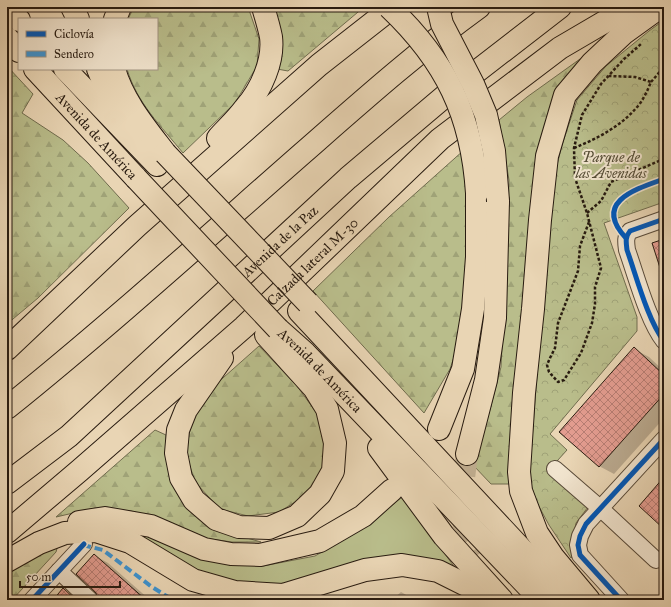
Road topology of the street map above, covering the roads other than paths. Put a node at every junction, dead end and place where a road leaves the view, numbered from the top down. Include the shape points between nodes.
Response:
1 (72, 7) edge
2 (120, 7) edge
3 (263, 7) edge
4 (389, 7) edge
5 (393, 7) edge
6 (438, 7) edge
7 (451, 7) edge
8 (479, 7) edge
9 (560, 7) edge
10 (630, 7) edge
11 (660, 7) edge
12 (7, 8) edge
13 (78, 18) edge
14 (115, 18) edge
15 (18, 19) edge
16 (7, 38) edge
17 (18, 50) edge
18 (36, 70) edge
19 (66, 70) edge
20 (98, 70) edge
21 (114, 70) edge
22 (161, 158) junction
23 (664, 219) edge
24 (137, 226) junction
25 (156, 281) junction
26 (303, 307) junction
27 (656, 311) edge
28 (244, 327) junction
29 (277, 333) junction
30 (664, 341) edge
31 (7, 349) edge
32 (7, 408) edge
33 (439, 429) dead end
34 (664, 439) edge
35 (467, 454) tunnel mouth
36 (555, 469) dead end
37 (79, 471) junction
38 (7, 483) edge
39 (392, 490) dead end
40 (600, 508) junction
41 (7, 519) edge
42 (7, 532) edge
43 (84, 544) dead end
44 (7, 552) edge
45 (479, 554) tunnel mouth
46 (656, 560) dead end
47 (7, 561) edge
48 (59, 571) junction
49 (32, 600) edge
50 (90, 600) edge
51 (486, 600) edge
52 (502, 600) edge
53 (522, 600) edge
54 (541, 600) edge
55 (569, 600) edge
56 (589, 600) edge
57 (621, 600) edge

1 - 13 highway
2 - 14 highway
3 - 24 highway via 271,38 270,57 258,89 246,108
4 - 33 highway, bridge via 426,46 454,91 471,140 476,167 477,257 473,309 463,369
5 - 24 highway via 319,65
6 - 35 highway, bridge via 442,24 486,115 494,151 498,201 495,318 486,380
7 - 25 highway via 192,234
8 - 25 highway via 376,89
9 - 38 highway, Avenida de la Paz via 445,96 348,178 69,436
10 - 28 highway, Calzada lateral M-30 via 560,48 440,139
11 - 56 highway via 624,33 592,63 565,96 547,156 519,472 521,490 537,533 553,557
12 - 15 highway
16 - 17 highway
18 - 29 highway, Avenida de América, bridge via 136,178 161,221
19 - 22 highway, Avenida de América
20 - 22 highway via 123,113
21 - 22 highway via 135,114
22 - 26 highway, Avenida de América, bridge
22 - 26 highway, Avenida de América via 185,193
23 - 27 street via 630,231 626,238 627,250
24 - 31 highway
25 - 32 highway
26 - 55 highway, Avenida de América via 368,384
27 - 30 street via 655,327
28 - 29 highway via 186,410 178,430 176,453 181,478 194,500 216,519 239,527 269,528 297,516 320,494 333,471 335,443 327,409
28 - 37 highway, Calzada lateral M-30
29 - 52 highway via 386,456 444,536
29 - 54 highway, Avenida de América via 305,353
34 - 40 street
36 - 40 street
37 - 41 highway
37 - 42 highway, Calzada lateral M-30
39 - 44 highway via 363,516 320,541 260,555 230,554 204,549 150,526 105,518 56,526
40 - 46 street
40 - 57 street via 586,524 580,536 580,555
43 - 48 street
45 - 53 highway
47 - 51 highway via 39,543 65,533 96,531 130,542 193,580 235,592 283,595 365,570 402,565 438,571 470,587
48 - 49 street
48 - 50 street

